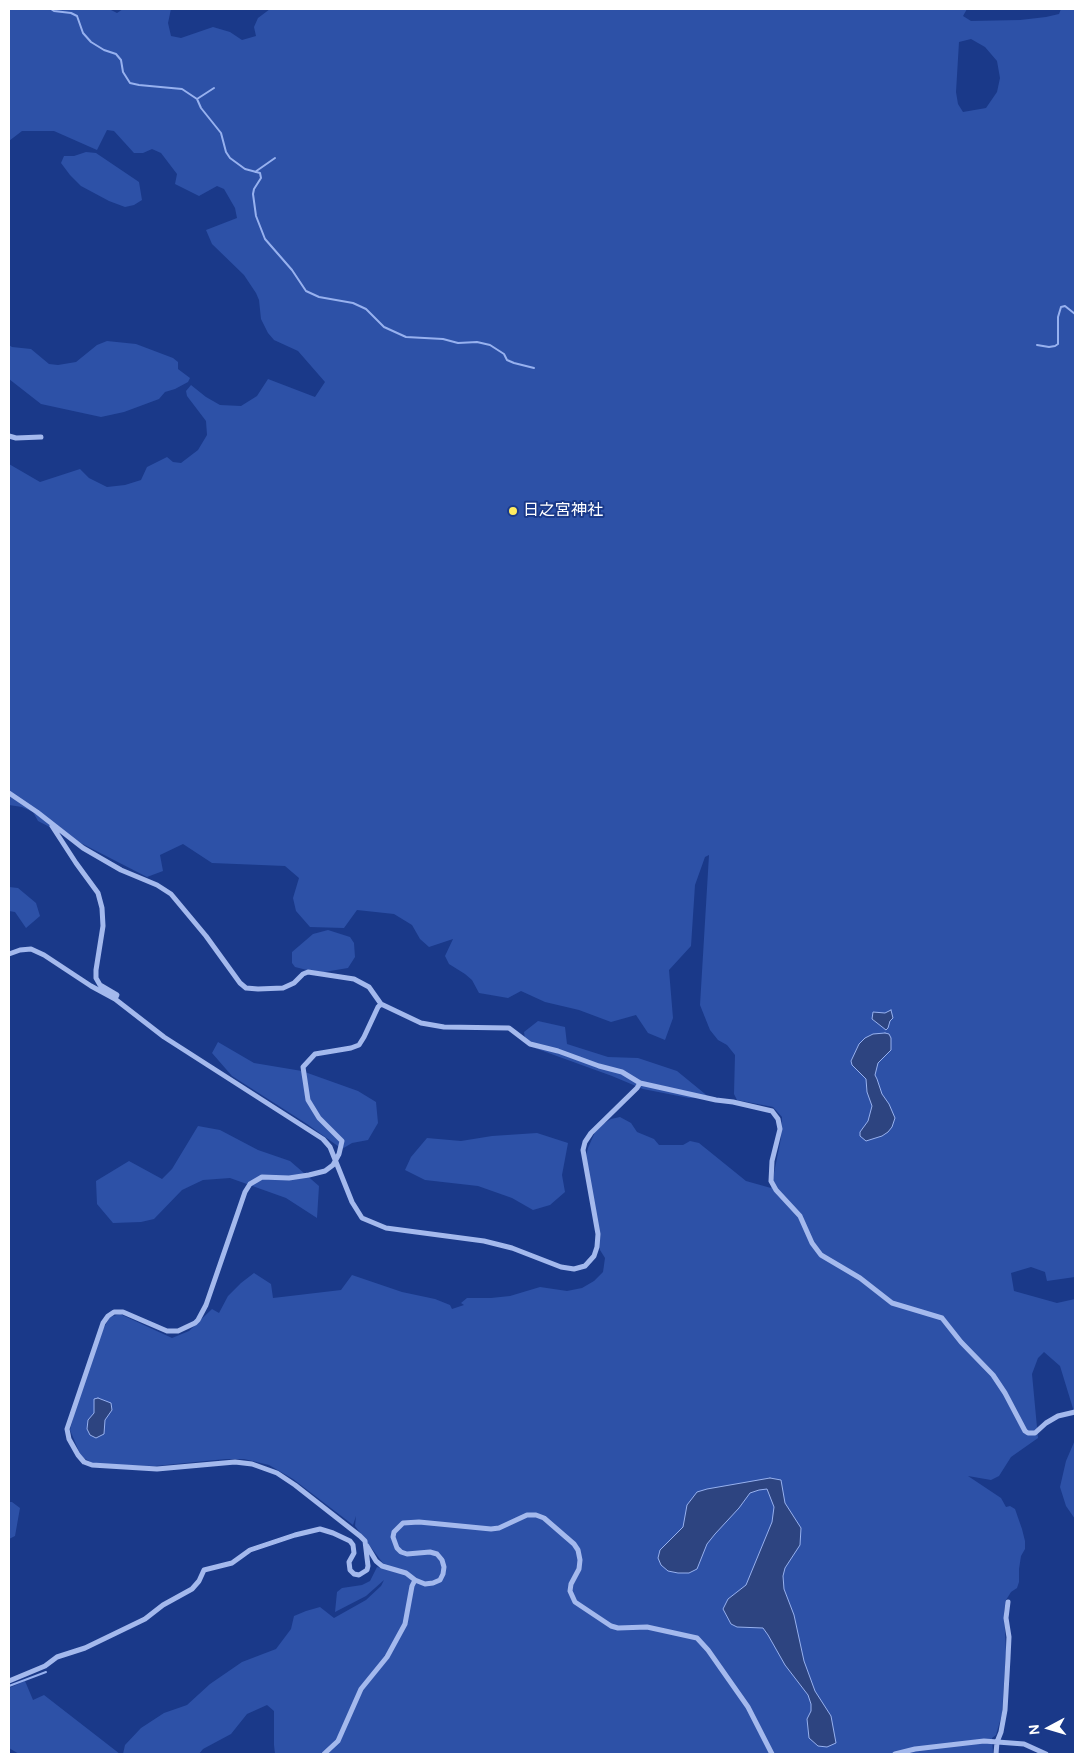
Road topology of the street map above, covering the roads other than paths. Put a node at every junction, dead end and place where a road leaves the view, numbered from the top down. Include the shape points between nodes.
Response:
1 (9, 436) edge
2 (41, 437) dead end
3 (9, 793) edge
4 (50, 823) junction
5 (9, 954) edge
6 (115, 999) junction
7 (381, 1004) junction
8 (640, 1083) junction
9 (336, 1160) junction
10 (1075, 1412) edge
11 (365, 1541) junction
12 (415, 1580) junction
13 (1008, 1602) dead end
14 (9, 1681) edge
15 (997, 1742) junction
16 (324, 1754) edge
17 (772, 1754) edge
18 (895, 1754) edge
19 (996, 1754) edge
20 (1046, 1754) edge

1 - 2 street
3 - 4 street
4 - 6 street via 98,893 103,926 96,978 100,985 117,995
4 - 7 street via 121,870 171,894 243,986 249,989 283,988 308,972 354,979 369,988
5 - 6 street via 24,949 37,952
6 - 9 street via 164,1037 323,1138
7 - 8 street via 426,1024 509,1028 530,1044 622,1072
7 - 9 street via 359,1045 315,1054 303,1067 308,1100 342,1141
8 - 9 street via 585,1142 583,1150 598,1248 585,1266 574,1269 484,1240 376,1225 362,1218 356,1210
8 - 10 street via 772,1111 780,1129 771,1181 800,1216 812,1244 822,1255 860,1278 892,1303 942,1318 993,1375 1028,1433 1035,1433 1058,1416
9 - 11 street via 325,1171 289,1178 262,1177 250,1184 206,1305 195,1323 173,1332 159,1329 124,1312 114,1312 105,1319 68,1433 78,1455 92,1465 157,1470 235,1462 262,1466 295,1485
11 - 12 street via 379,1564 406,1573
11 - 14 street via 368,1566 359,1575 348,1566 354,1553 350,1541 320,1528 250,1550 232,1563 204,1570 192,1588 135,1625
12 - 16 street via 405,1624 395,1644 364,1683 338,1741
12 - 17 street via 425,1584 440,1580 444,1566 437,1554 407,1554 396,1548 394,1532 403,1523 491,1529 527,1515 544,1518 578,1550 579,1569 570,1591 575,1602 610,1626 647,1627 690,1636 703,1643 748,1707
13 - 15 street via 1005,1710
15 - 18 street via 924,1748
15 - 19 street
15 - 20 street via 1024,1744

